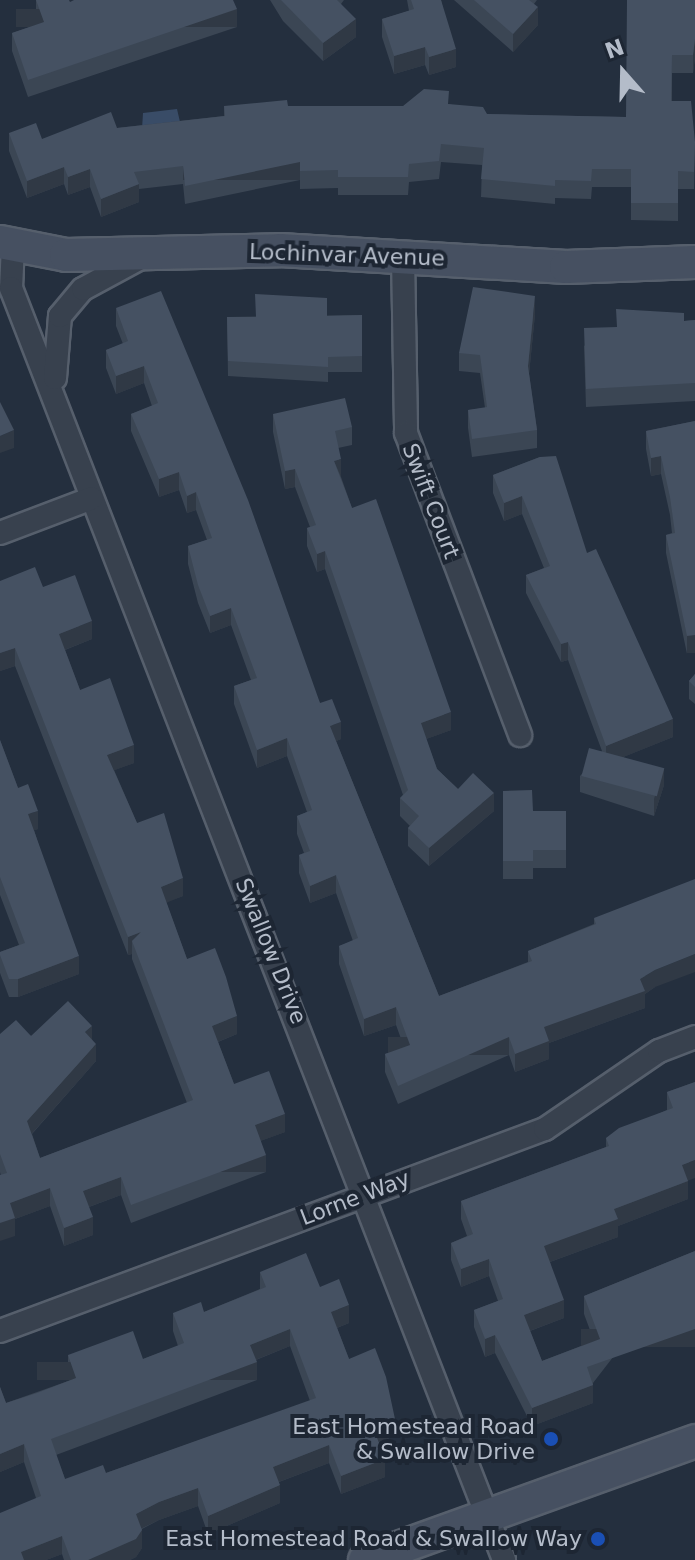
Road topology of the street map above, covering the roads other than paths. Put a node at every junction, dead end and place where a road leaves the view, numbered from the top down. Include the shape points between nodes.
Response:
1 (6, 244) edge
2 (153, 251) junction
3 (403, 256) junction
4 (695, 262) edge
5 (55, 387) junction
6 (92, 498) junction
7 (0, 533) edge
8 (520, 735) dead end
9 (695, 1037) edge
10 (366, 1193) junction
11 (0, 1331) edge
12 (695, 1441) edge
13 (487, 1515) junction
14 (365, 1560) edge
15 (504, 1560) edge

1 - 2 street, Lochinvar Avenue via 66,255
1 - 5 street, Swallow Drive via 11,288
2 - 3 street, Lochinvar Avenue
2 - 5 street, Swallow Drive via 83,289 60,316
3 - 4 street, Lochinvar Avenue via 566,267
3 - 8 street, Swift Court via 406,433
5 - 6 street, Swallow Drive
6 - 7 street
6 - 10 street, Swallow Drive
9 - 10 street, Lorne Way via 659,1051 545,1129
10 - 11 street, Lorne Way
10 - 13 street, Swallow Drive
12 - 13 street
13 - 14 street
13 - 15 street, Swallow Drive

